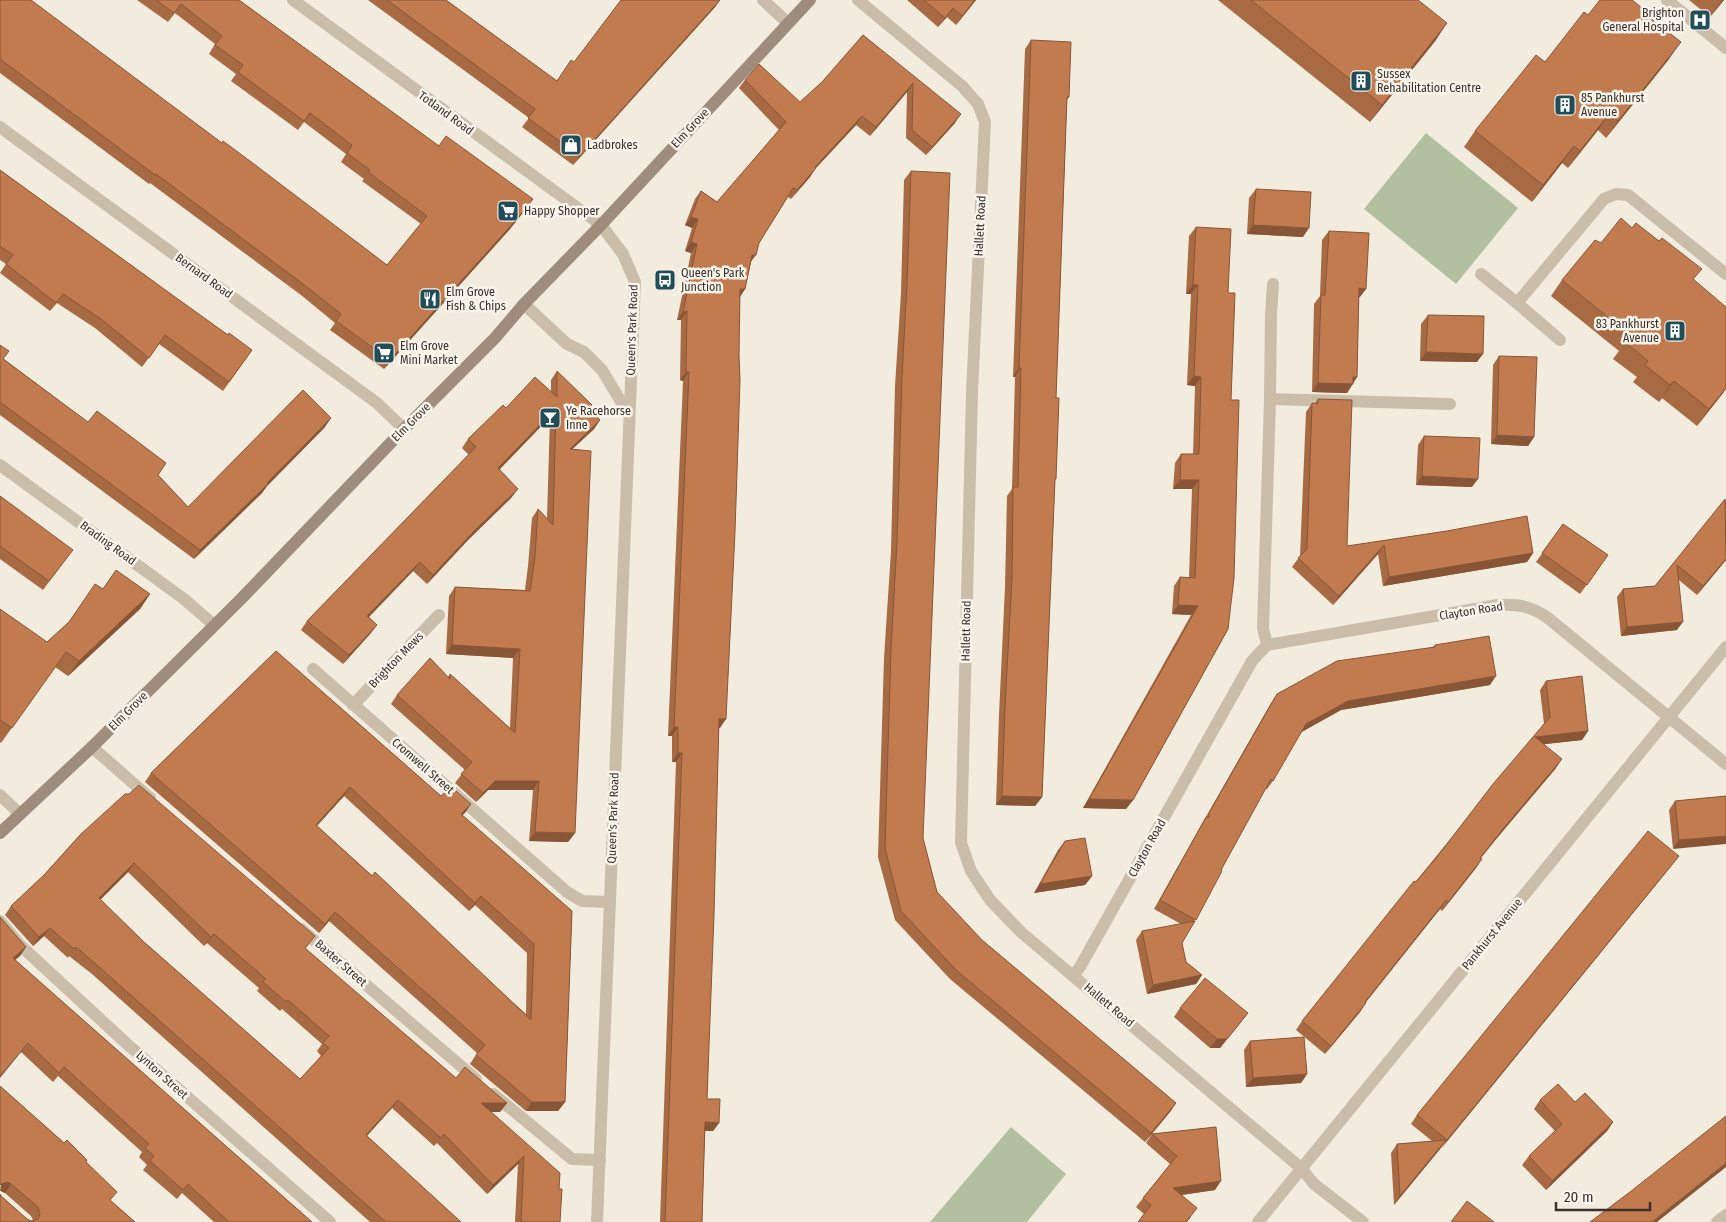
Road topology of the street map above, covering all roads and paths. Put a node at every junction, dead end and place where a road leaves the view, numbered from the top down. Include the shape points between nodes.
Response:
1 (293, 0) edge
2 (763, 0) edge
3 (810, 0) edge
4 (858, 0) edge
5 (1666, 0) edge
6 (788, 23) junction
7 (1724, 41) edge
8 (0, 127) edge
9 (600, 225) junction
10 (1481, 274) dead end
11 (1726, 274) edge
12 (1273, 284) dead end
13 (1517, 303) junction
14 (524, 304) junction
15 (1560, 340) dead end
16 (1270, 399) junction
17 (1450, 404) dead end
18 (629, 415) junction
19 (404, 429) junction
20 (0, 465) edge
21 (439, 615) dead end
22 (214, 625) junction
23 (1267, 645) junction
24 (1726, 647) edge
25 (313, 668) dead end
26 (353, 705) junction
27 (1669, 717) junction
28 (92, 747) junction
29 (1726, 764) edge
30 (0, 795) edge
31 (162, 808) edge
32 (20, 814) junction
33 (0, 833) edge
34 (610, 902) junction
35 (289, 918) edge
36 (0, 921) edge
37 (1074, 975) junction
38 (600, 1160) junction
39 (1301, 1168) junction
40 (1726, 1215) edge
41 (330, 1222) edge
42 (597, 1222) edge
43 (1258, 1222) edge
44 (1362, 1222) edge
45 (1717, 1222) edge

1 - 9 street, Totland Road
2 - 6 street
3 - 6 street, Elm Grove
4 - 37 street, Hallett Road via 962,86 978,104 984,122 972,392 961,843 971,871 990,900 1022,933
5 - 7 street
6 - 9 street, Elm Grove
8 - 19 street, Bernard Road via 377,403
9 - 14 street, Elm Grove
9 - 18 street, Queen's Park Road via 623,254 635,282
10 - 13 street
11 - 13 street via 1628,195 1616,194 1604,199
12 - 16 street
13 - 15 street
14 - 18 street, Queen's Park Road via 566,344 584,352 602,370
14 - 19 street, Elm Grove via 495,338
16 - 17 street
16 - 23 street via 1263,628
18 - 34 street, Queen's Park Road
19 - 22 street, Elm Grove
20 - 22 street, Brading Road via 184,599
21 - 26 street, Brighton Mews
22 - 28 street, Elm Grove
23 - 27 street, Clayton Road via 1498,605 1522,605 1548,618
23 - 37 street, Clayton Road via 1252,661
24 - 27 street, Pankhurst Avenue
25 - 26 street, Cromwell Street
26 - 34 street, Cromwell Street via 567,892 582,901
27 - 29 street, Clayton Road
27 - 39 street, Pankhurst Avenue
28 - 31 street
28 - 32 street, Elm Grove
30 - 32 street
32 - 33 street, Elm Grove
34 - 38 street, Queen's Park Road
35 - 38 street, Baxter Street via 572,1159
36 - 41 street, Lynton Street via 20,945 120,1037
37 - 39 street, Hallett Road
38 - 42 street, Queen's Park Road
39 - 43 street, Pankhurst Avenue
39 - 44 street, Hallett Road via 1314,1184
40 - 45 street

